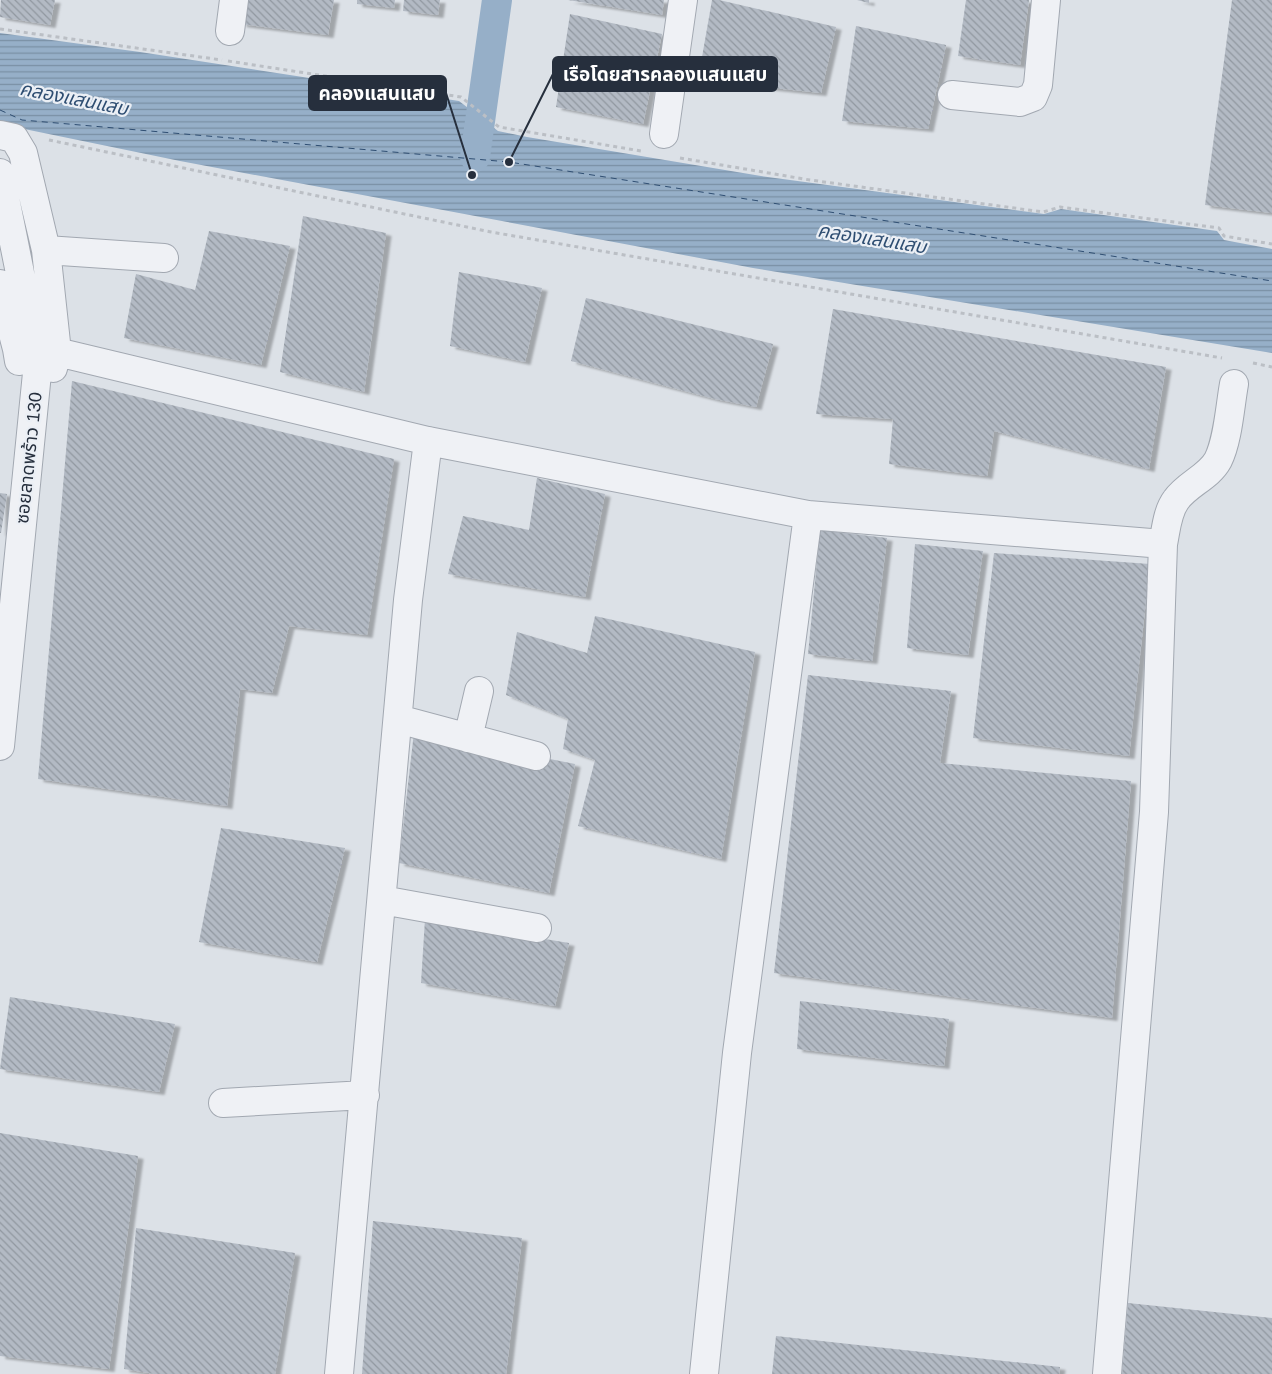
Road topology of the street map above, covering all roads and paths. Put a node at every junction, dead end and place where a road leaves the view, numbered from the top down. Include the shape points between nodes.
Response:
1 (234, 0) edge
2 (683, 0) edge
3 (1046, 0) edge
4 (0, 29) edge
5 (230, 31) dead end
6 (952, 95) dead end
7 (0, 135) edge
8 (45, 139) dead end
9 (661, 148) junction
10 (0, 173) edge
11 (1272, 244) edge
12 (46, 250) junction
13 (164, 258) dead end
14 (0, 284) edge
15 (48, 358) junction
16 (1223, 358) dead end
17 (1252, 363) dead end
18 (1272, 367) edge
19 (1234, 384) dead end
20 (428, 442) junction
21 (29, 454) junction
22 (808, 515) junction
23 (1163, 544) junction
24 (479, 692) dead end
25 (398, 719) junction
26 (468, 738) junction
27 (0, 746) edge
28 (536, 756) dead end
29 (382, 900) junction
30 (537, 928) dead end
31 (365, 1095) junction
32 (223, 1103) dead end
33 (339, 1374) edge
34 (704, 1374) edge
35 (1107, 1374) edge

1 - 5 street
2 - 9 street
3 - 6 street via 1038,85 1033,98 1020,102
4 - 9 path via 461,97 499,128
7 - 12 street via 14,138 23,153
8 - 16 path via 491,232
9 - 11 path via 810,180 1043,212 1060,207 1219,228 1224,236
10 - 15 street
12 - 13 street
12 - 15 street
14 - 21 street via 17,349
15 - 20 street
15 - 21 street
17 - 18 path
19 - 23 street via 1218,460 1212,469 1176,499
20 - 22 street
20 - 25 street via 408,600
21 - 27 street, ซอยลาดพร้าว 130
22 - 23 street
22 - 34 street via 737,1053
23 - 35 street via 1154,812
24 - 26 street
25 - 26 street
25 - 29 street
26 - 28 street
29 - 30 street
29 - 31 street
31 - 32 street
31 - 33 street

